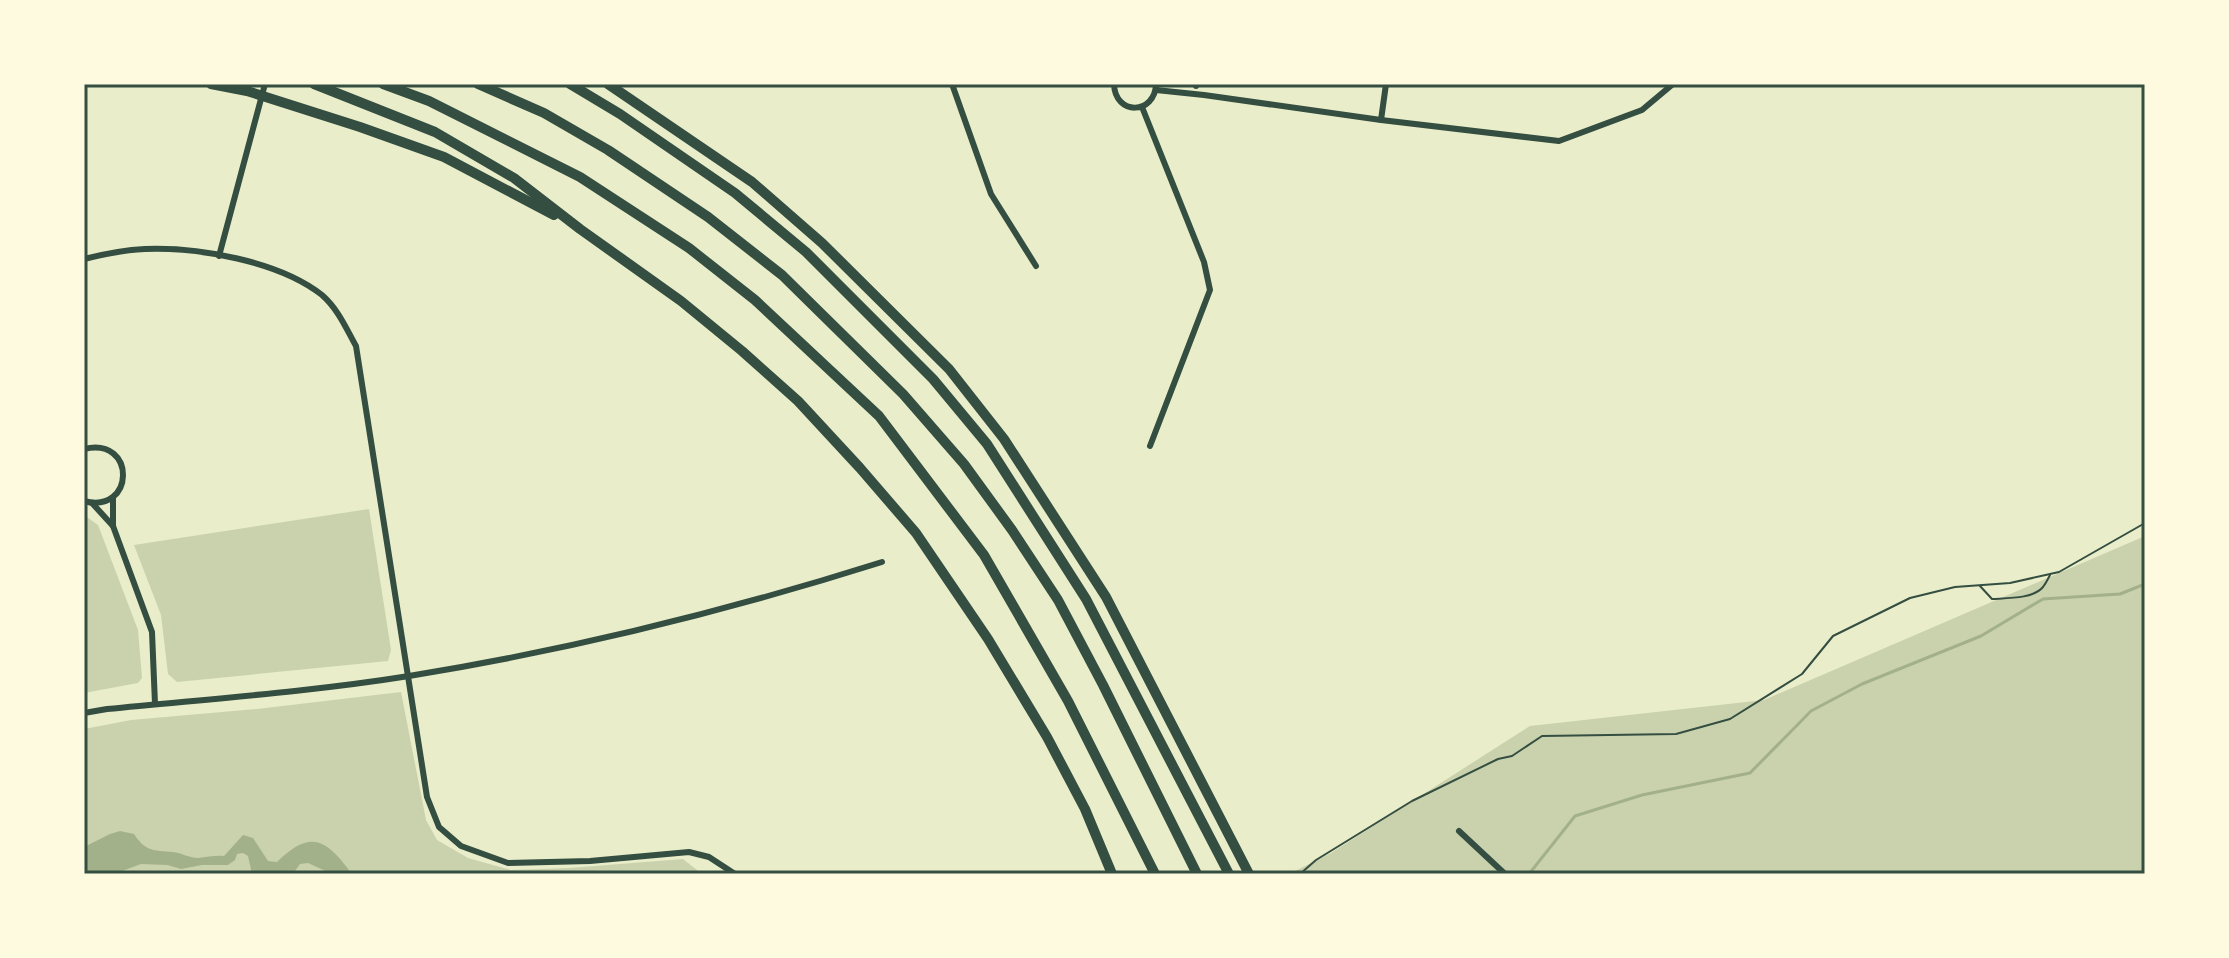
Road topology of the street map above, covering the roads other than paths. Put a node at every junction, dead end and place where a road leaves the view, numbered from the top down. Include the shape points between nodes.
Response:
1 (211, 84) edge
2 (265, 84) edge
3 (314, 84) edge
4 (383, 84) edge
5 (478, 84) edge
6 (570, 84) edge
7 (608, 84) edge
8 (952, 84) edge
9 (1114, 84) edge
10 (1386, 84) edge
11 (1673, 84) edge
12 (1156, 87) edge
13 (1142, 107) junction
14 (1381, 120) junction
15 (580, 229) junction
16 (219, 256) junction
17 (84, 259) edge
18 (1036, 266) dead end
19 (1150, 446) dead end
20 (84, 449) edge
21 (113, 498) junction
22 (88, 502) edge
23 (113, 526) junction
24 (882, 562) dead end
25 (408, 676) junction
26 (155, 704) junction
27 (84, 713) edge
28 (1459, 831) dead end
29 (735, 874) edge
30 (1112, 874) edge
31 (1155, 874) edge
32 (1197, 874) edge
33 (1229, 874) edge
34 (1249, 874) edge
35 (1505, 874) edge

1 - 15 highway via 247,91 444,157
2 - 16 street
3 - 15 highway via 435,132 514,178
4 - 31 highway via 429,101 580,177 689,248 755,300 879,416 984,555 1068,701
5 - 32 highway via 544,113 608,150 708,217 782,275 903,394 964,464 1058,600
6 - 33 highway via 735,193 806,252 933,379 987,444 1086,599
7 - 34 highway via 752,182 949,369 1004,439 1106,597
8 - 18 street via 991,194
9 - 13 street via 1123,105
10 - 14 street
11 - 14 street via 1642,110 1559,141
12 - 13 street
12 - 14 street
13 - 19 street via 1204,262 1210,290
15 - 30 highway via 681,301 798,401 916,533 1047,737
16 - 17 street via 144,249
16 - 25 street via 284,272 321,295 339,313 356,346
20 - 21 street via 108,450 123,467 124,479
21 - 22 street
21 - 23 street
22 - 23 street
23 - 26 street via 152,632
24 - 25 street via 623,634
25 - 26 street
25 - 29 street via 427,797 439,827 461,846 508,863 689,852 709,857
26 - 27 street
28 - 35 street

